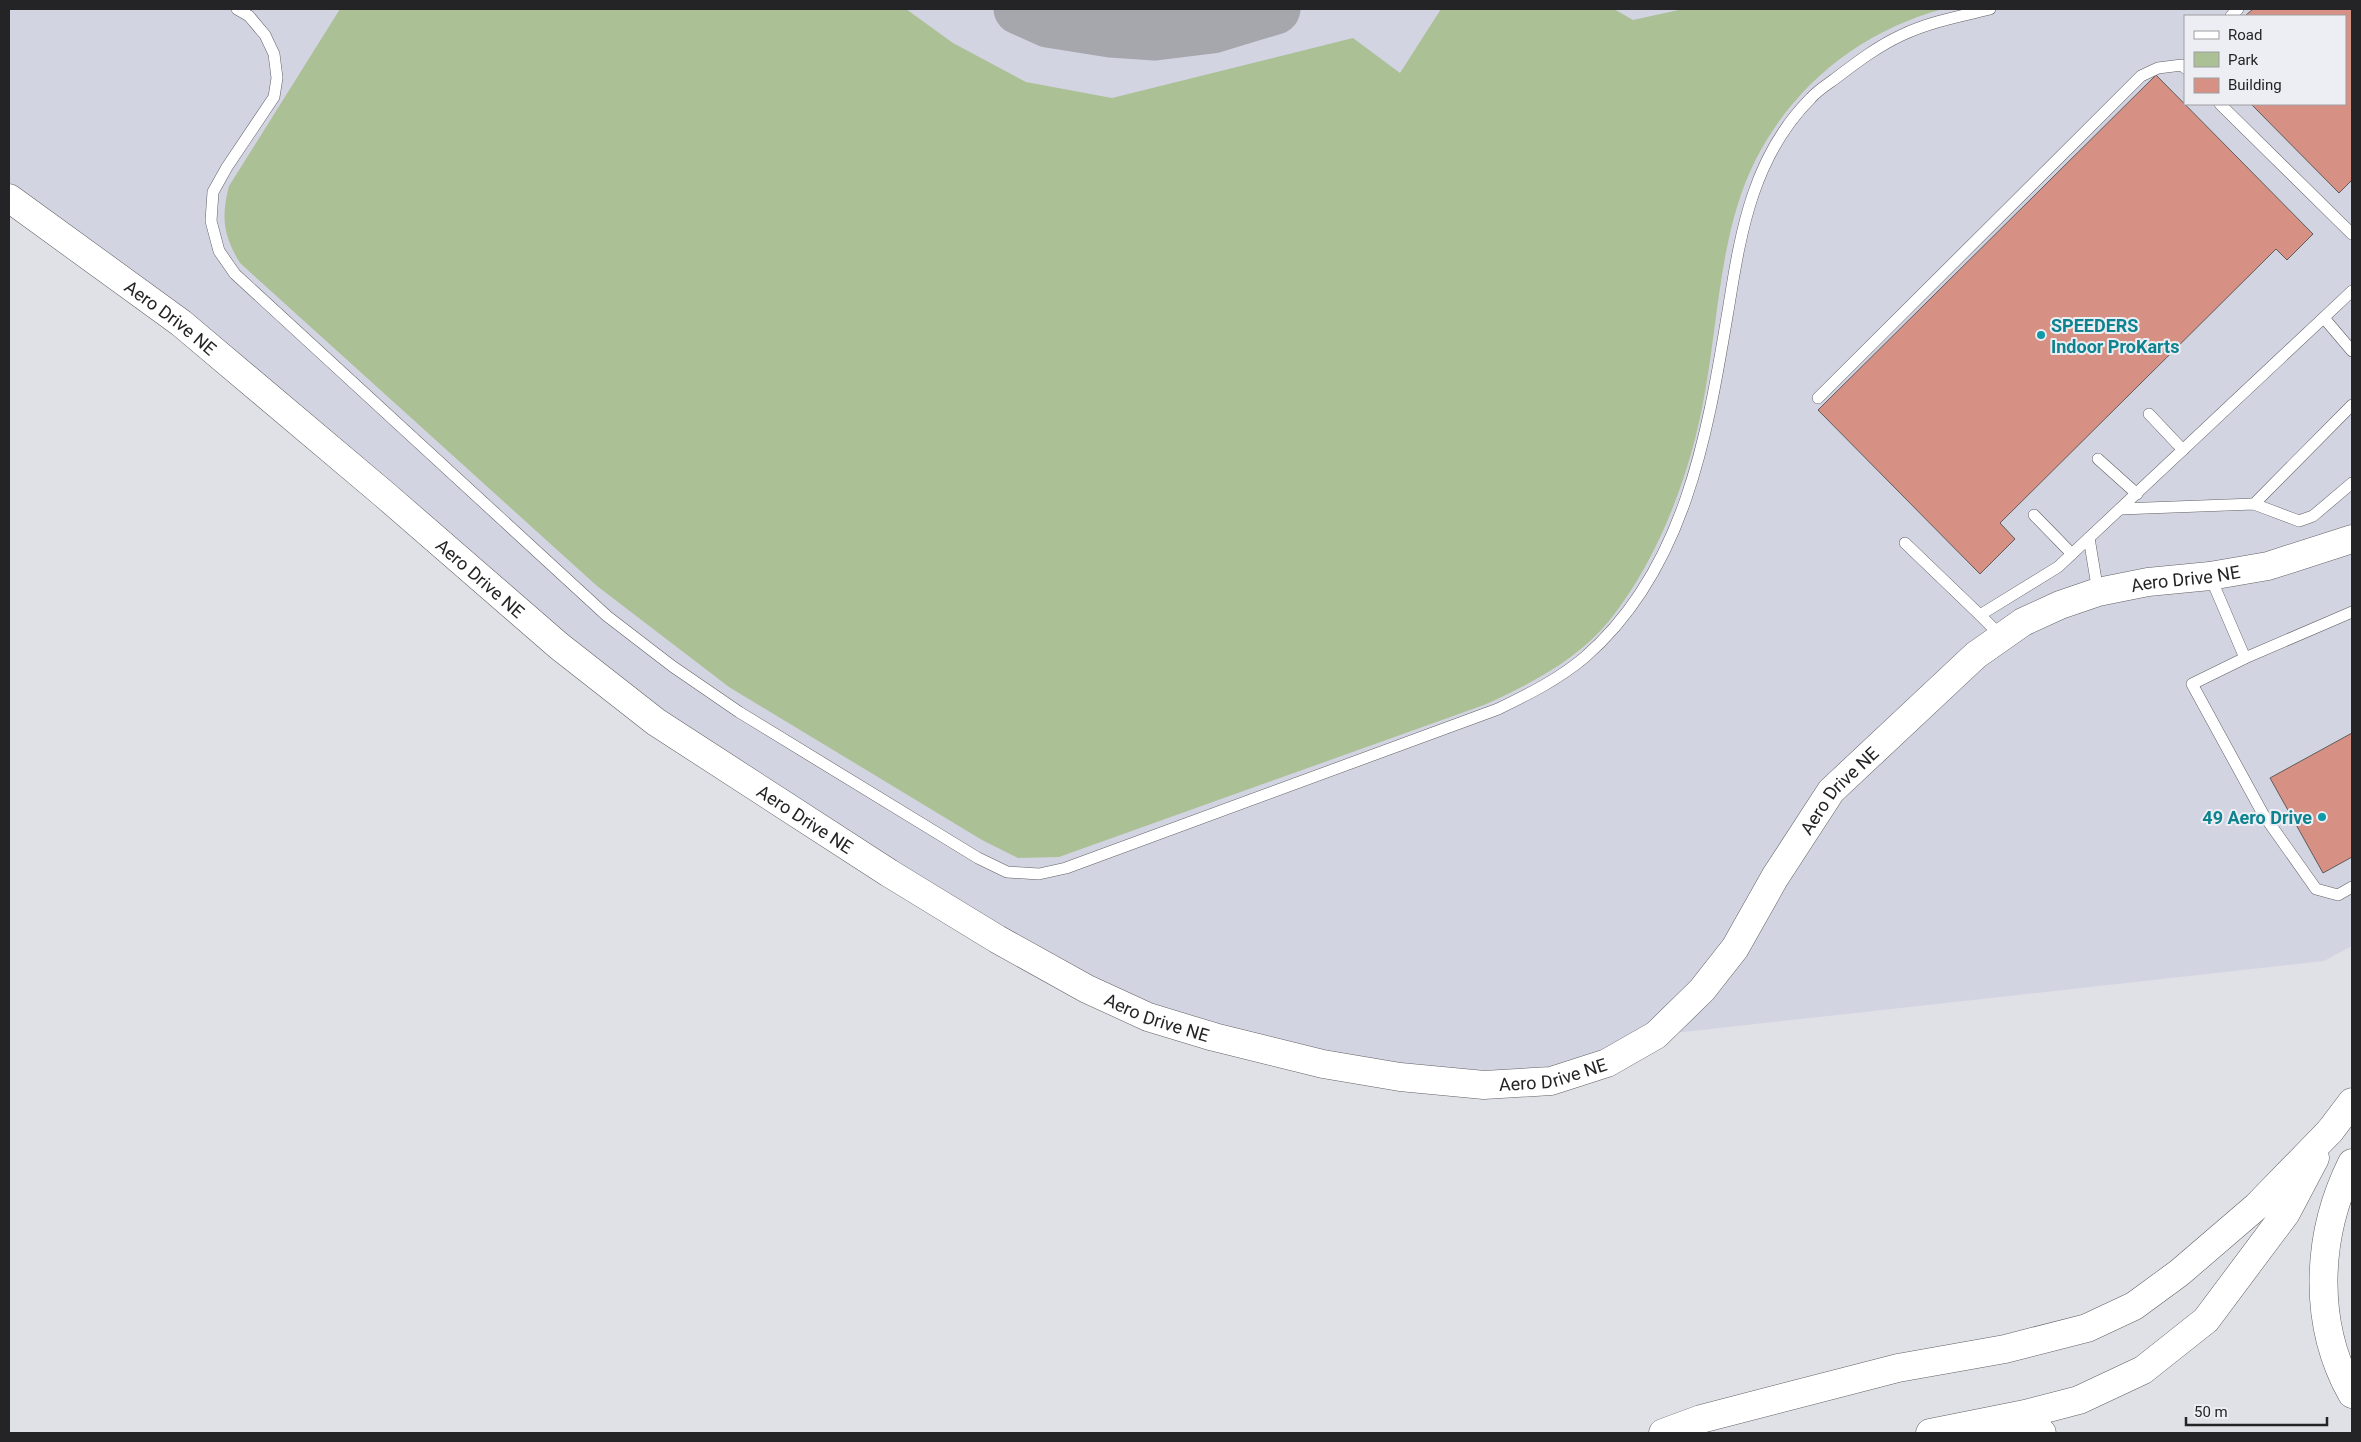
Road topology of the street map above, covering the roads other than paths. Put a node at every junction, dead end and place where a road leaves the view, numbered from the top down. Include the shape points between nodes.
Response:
1 (237, 9) edge
2 (1990, 9) edge
3 (2184, 65) edge
4 (2221, 105) edge
5 (9, 198) edge
6 (2352, 234) edge
7 (2352, 292) edge
8 (2324, 318) junction
9 (2352, 351) edge
10 (1818, 398) dead end
11 (2352, 405) edge
12 (2149, 414) dead end
13 (2183, 450) junction
14 (2098, 459) dead end
15 (2352, 483) edge
16 (2137, 494) junction
17 (2254, 504) junction
18 (2120, 509) junction
19 (2034, 515) dead end
20 (2089, 538) junction
21 (2352, 539) edge
22 (1905, 543) dead end
23 (2072, 554) junction
24 (2210, 576) junction
25 (2098, 592) junction
26 (2352, 612) edge
27 (1980, 616) junction
28 (2002, 637) junction
29 (2245, 658) junction
30 (2352, 887) edge
31 (2352, 1102) edge
32 (2330, 1131) junction
33 (2352, 1163) edge
34 (2352, 1394) edge
35 (1939, 1431) edge
36 (1664, 1433) edge
37 (2042, 1433) edge

1 - 2 lane via 249,16 265,35 274,54 277,78 274,96 213,192 211,221 219,252 235,274 607,616 672,666 739,712 978,858 1007,872 1039,874 1066,868 1498,709 1543,687 1585,657 1618,623 1647,583 1671,538 1688,493 1713,399 1740,234 1757,182 1780,138 1811,98 1859,60 1903,34
3 - 10 lane via 2158,68 2141,76
4 - 6 lane
5 - 28 main road, Aero Drive NE via 195,335 559,646 656,722 889,873 1087,989 1148,1017 1323,1064 1400,1077 1484,1085 1550,1081 1607,1063 1656,1035 1702,990 1735,948 1831,791 1976,655
7 - 8 lane
8 - 9 lane
8 - 13 lane
11 - 17 lane
12 - 13 lane
13 - 16 lane
14 - 16 lane
15 - 17 lane via 2313,516 2299,521
16 - 18 lane
17 - 18 lane
18 - 20 lane
19 - 23 lane
20 - 23 lane
20 - 25 lane
21 - 24 main road, Aero Drive NE via 2268,566
22 - 27 lane
23 - 27 lane via 2058,567
24 - 25 main road, Aero Drive NE via 2148,582
24 - 29 lane
25 - 28 main road, Aero Drive NE via 2023,622
26 - 29 lane
27 - 28 lane
29 - 30 lane via 2192,684 2264,814 2316,889 2338,895
31 - 32 main road
32 - 35 main road via 2286,1213 2206,1320 2143,1370 2079,1400
32 - 36 main road via 2257,1206 2179,1273 2134,1306 2088,1328 2005,1349 1898,1368 1701,1418
33 - 34 main road via 2331,1217 2323,1284 2331,1340
35 - 37 main road via 2000,1428

